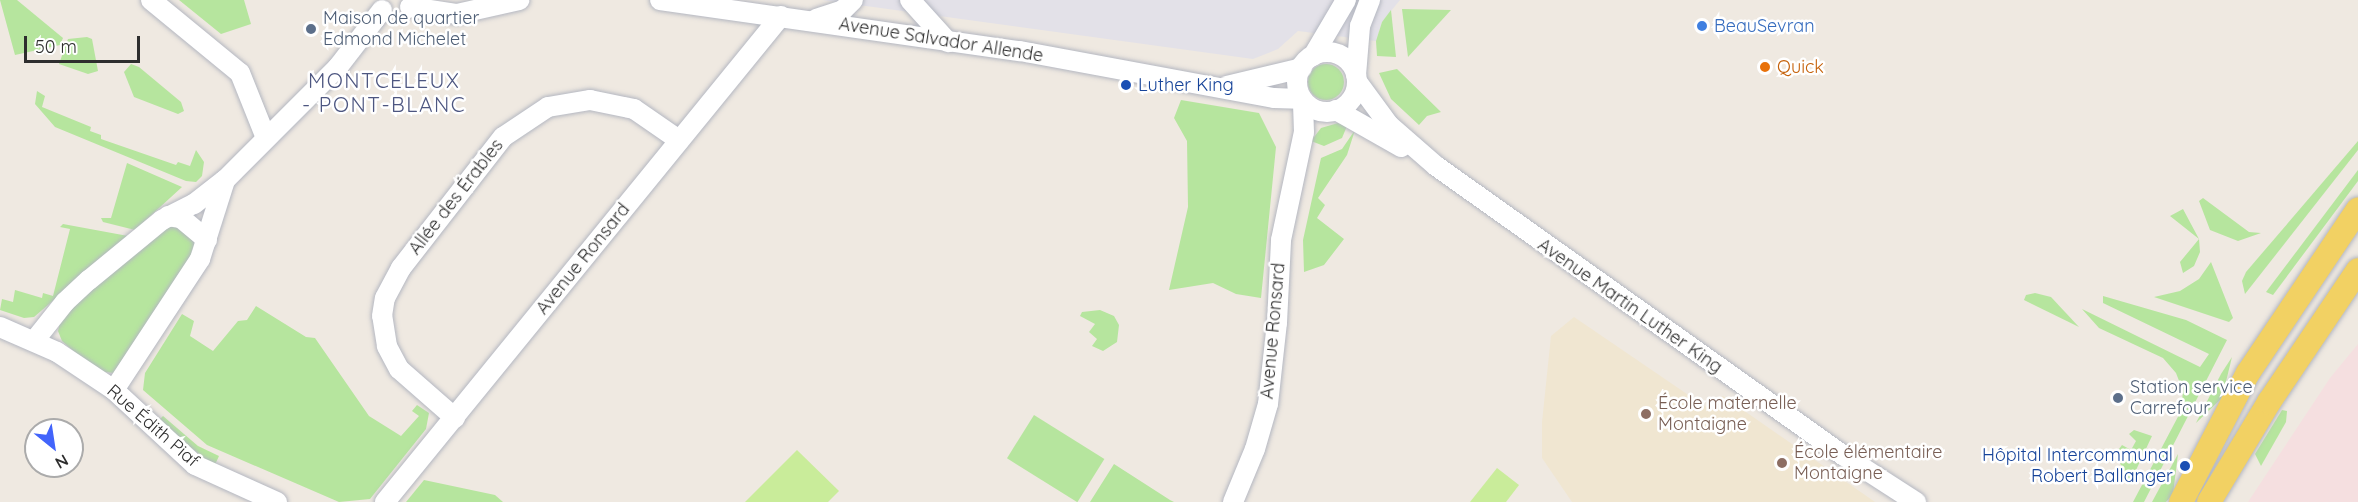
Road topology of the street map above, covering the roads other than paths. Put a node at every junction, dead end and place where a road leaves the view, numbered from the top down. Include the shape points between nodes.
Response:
1 (151, 0) edge
2 (519, 0) edge
3 (660, 0) edge
4 (853, 0) edge
5 (910, 0) edge
6 (1346, 0) edge
7 (1370, 0) edge
8 (411, 3) edge
9 (379, 5) edge
10 (781, 16) junction
11 (813, 20) junction
12 (948, 42) junction
13 (1308, 62) junction
14 (1357, 79) junction
15 (1221, 87) junction
16 (1301, 101) junction
17 (1332, 111) junction
18 (266, 138) junction
19 (679, 140) junction
20 (1300, 155) junction
21 (1436, 166) junction
22 (225, 180) junction
23 (2358, 208) edge
24 (168, 216) junction
25 (207, 240) junction
26 (2358, 270) edge
27 (0, 327) edge
28 (34, 341) junction
29 (114, 390) junction
30 (455, 418) junction
31 (277, 502) edge
32 (385, 502) edge
33 (1233, 502) edge
34 (1916, 502) edge
35 (2181, 502) edge
36 (2209, 502) edge

1 - 18 street via 240,73
2 - 8 street via 457,14
3 - 10 street, Avenue Salvador Allende
4 - 11 street via 843,10
5 - 12 street
6 - 13 street
7 - 14 street via 1360,26
8 - 9 street via 394,14
9 - 18 street via 346,59
10 - 11 street, Avenue Salvador Allende
10 - 19 street, Avenue Ronsard
11 - 12 street, Avenue Salvador Allende
12 - 15 street, Avenue Salvador Allende
13 - 14 street via 1330,52 1342,55
13 - 15 street, Avenue Salvador Allende
13 - 16 street via 1296,82
14 - 17 street via 1354,93
14 - 21 street, Avenue Martin Luther King via 1389,125
15 - 16 street, Avenue Salvador Allende
16 - 17 street
16 - 20 street, Avenue Ronsard
17 - 20 street, Avenue Ronsard via 1312,131
17 - 21 street, Avenue Martin Luther King
18 - 22 street
19 - 30 street, Avenue Ronsard
19 - 30 street, Allée des Érables via 634,109 590,100 548,107 503,137 401,268 385,298 382,316 387,346 399,369
20 - 33 street, Avenue Ronsard via 1281,240 1268,404 1256,449
21 - 34 street, Avenue Martin Luther King via 1823,442
22 - 24 street via 194,204
22 - 25 street
23 - 35 main road via 2244,380
24 - 25 street via 181,218
24 - 28 street via 65,302
25 - 29 street via 200,260
26 - 36 main road via 2269,402
27 - 28 street
28 - 29 street, Rue Édith Piaf
29 - 31 street, Rue Édith Piaf via 195,465
30 - 32 street, Avenue Ronsard

